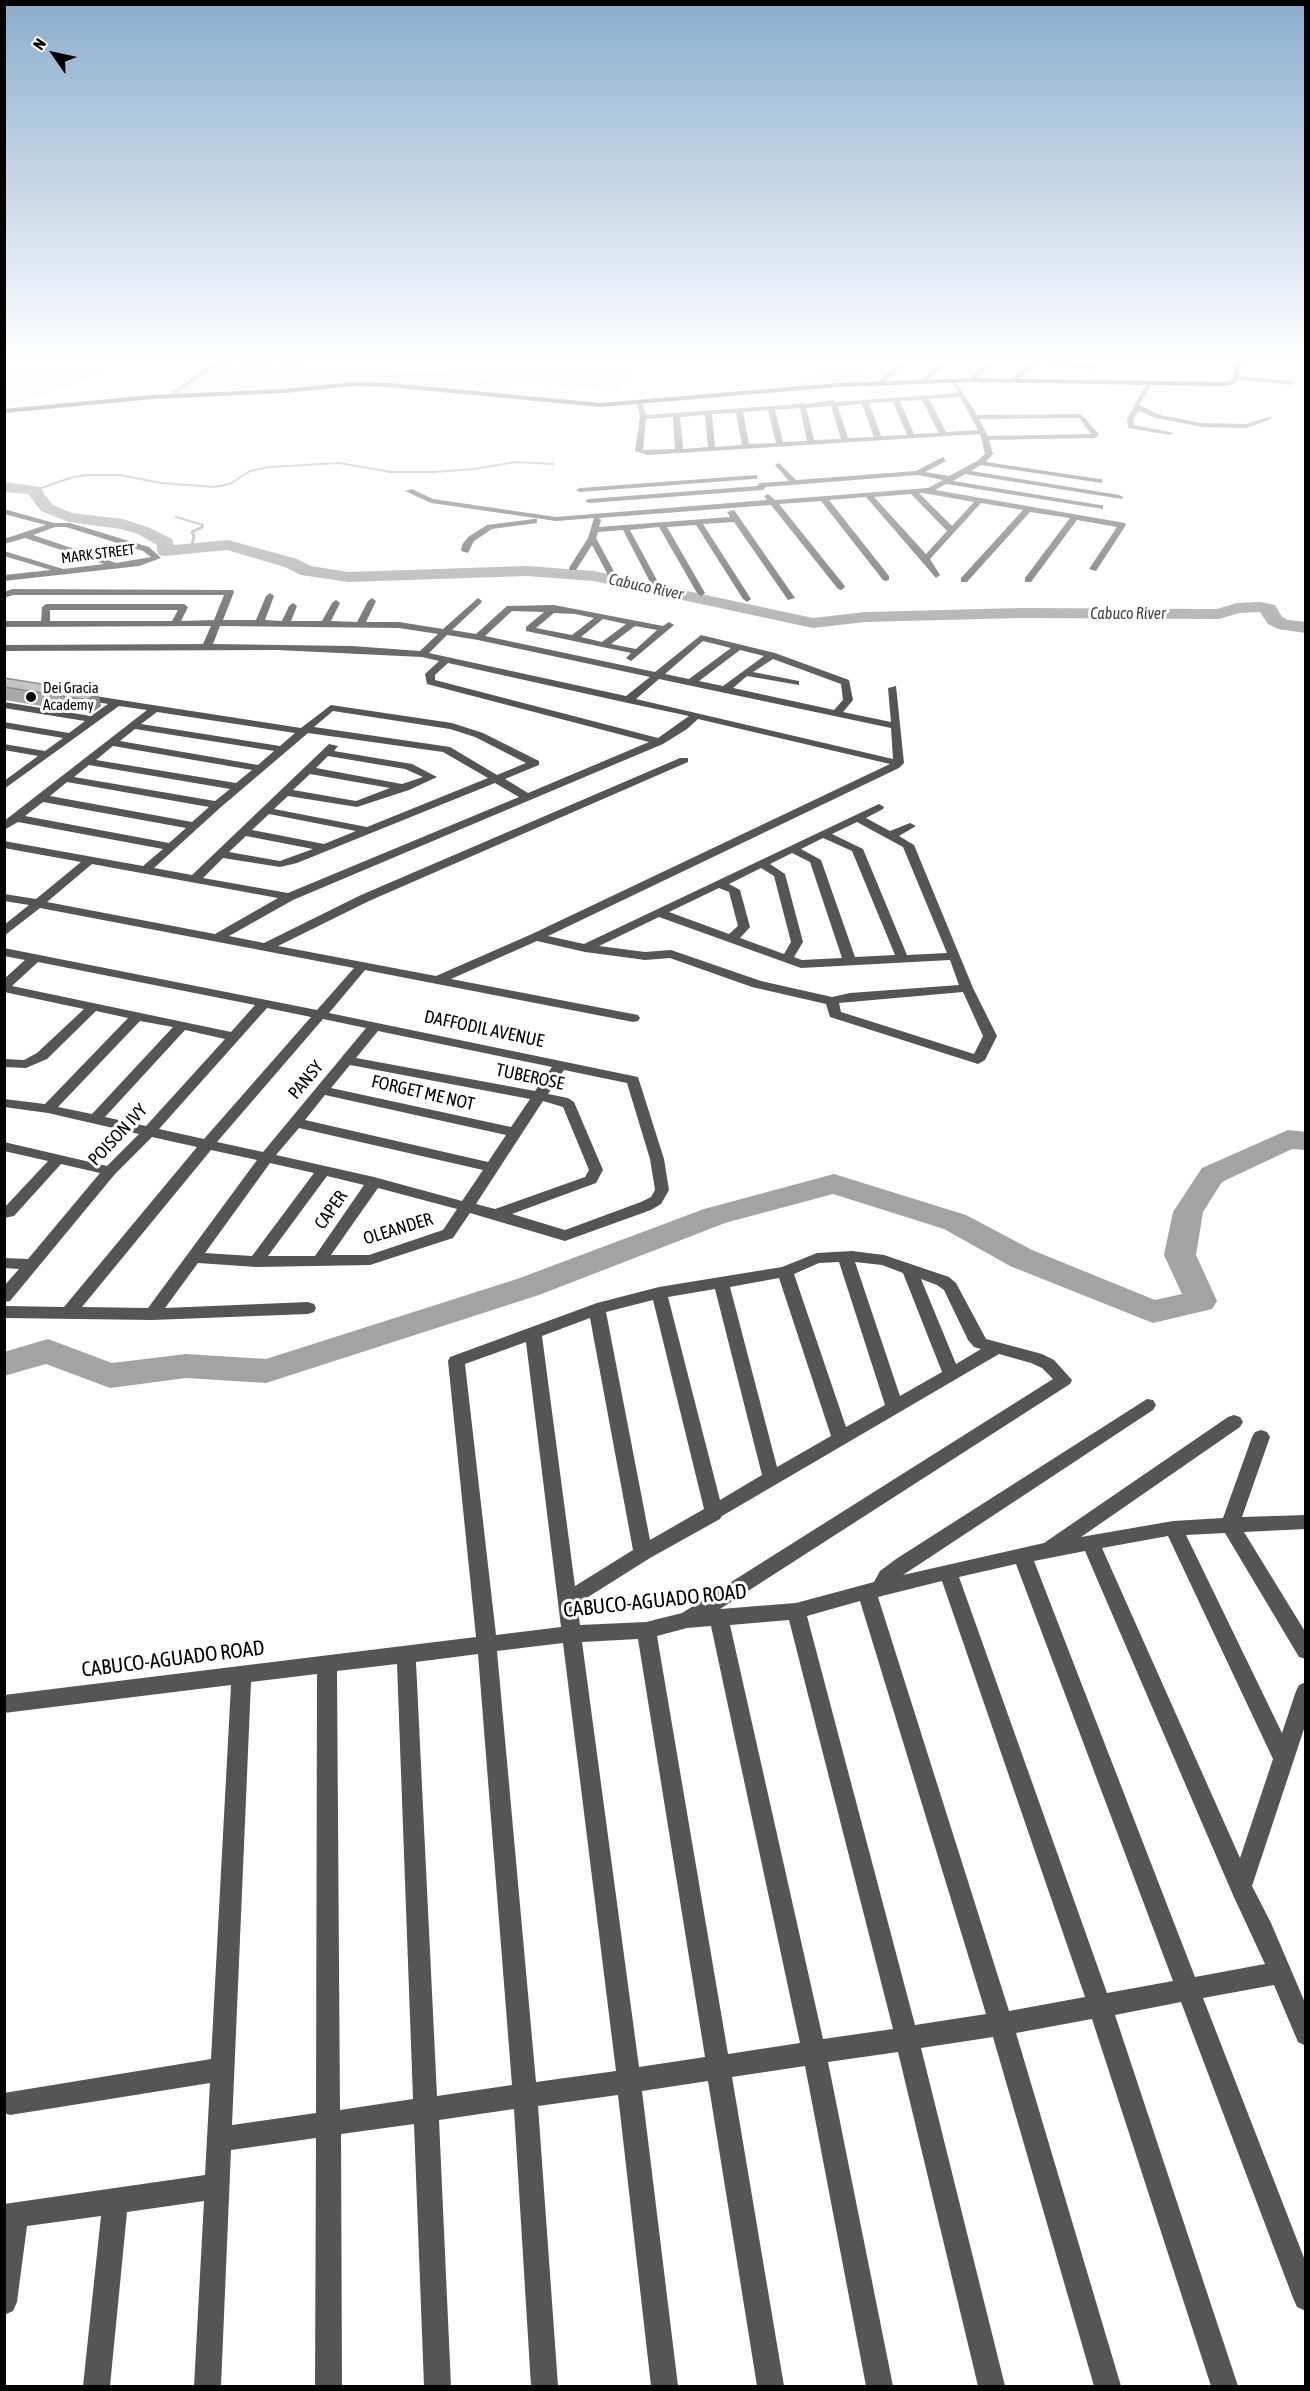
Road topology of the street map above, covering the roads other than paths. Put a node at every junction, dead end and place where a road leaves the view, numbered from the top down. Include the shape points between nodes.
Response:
1 (784, 471) edge
2 (922, 471) edge
3 (965, 471) joint
4 (1038, 471) edge
5 (918, 473) junction
6 (949, 481) junction
7 (1099, 481) dead end
8 (794, 482) junction
9 (762, 486) junction
10 (409, 491) dead end
11 (917, 491) junction
12 (676, 495) junction
13 (868, 495) junction
14 (1119, 497) dead end
15 (823, 498) junction
16 (589, 501) junction
17 (979, 501) junction
18 (772, 502) junction
19 (726, 505) junction
20 (1100, 507) dead end
21 (685, 508) junction
22 (1028, 509) junction
23 (660, 510) junction
24 (4, 511) edge
25 (598, 514) junction
26 (1075, 517) junction
27 (556, 519) junction
28 (736, 519) junction
29 (698, 522) junction
30 (665, 524) junction
31 (54, 525) junction
32 (625, 527) junction
33 (4, 531) edge
34 (952, 531) junction
35 (593, 534) junction
36 (23, 535) junction
37 (4, 543) edge
38 (465, 551) dead end
39 (4, 553) edge
40 (926, 559) junction
41 (118, 566) junction
42 (4, 567) edge
43 (573, 568) dead end
44 (1093, 568) dead end
45 (65, 572) junction
46 (612, 575) dead end
47 (936, 575) dead end
48 (29, 576) junction
49 (4, 578) edge
50 (886, 578) dead end
51 (964, 580) dead end
52 (1028, 580) dead end
53 (654, 582) dead end
54 (841, 587) dead end
55 (701, 593) dead end
56 (4, 594) edge
57 (270, 596) dead end
58 (791, 598) dead end
59 (747, 599) dead end
60 (372, 601) dead end
61 (478, 601) dead end
62 (336, 603) dead end
63 (293, 606) dead end
64 (554, 608) junction
65 (4, 612) edge
66 (602, 616) junction
67 (634, 622) junction
68 (176, 623) junction
69 (218, 623) junction
70 (259, 623) junction
71 (286, 623) junction
72 (326, 623) junction
73 (361, 623) junction
74 (45, 624) junction
75 (5, 625) edge
76 (446, 631) junction
77 (478, 637) junction
78 (574, 638) junction
79 (604, 644) junction
80 (738, 646) junction
81 (207, 647) junction
82 (4, 648) edge
83 (638, 651) junction
84 (422, 654) junction
85 (772, 655) junction
86 (446, 659) junction
87 (619, 668) junction
88 (817, 672) junction
89 (745, 673) junction
90 (656, 676) junction
91 (690, 683) junction
92 (796, 683) junction
93 (892, 688) dead end
94 (725, 690) junction
95 (69, 695) edge
96 (628, 700) junction
97 (777, 701) junction
98 (116, 703) junction
99 (4, 705) edge
100 (157, 707) junction
101 (836, 714) junction
102 (696, 715) junction
103 (95, 720) junction
104 (4, 725) edge
105 (132, 726) junction
106 (896, 726) junction
107 (304, 730) junction
108 (348, 733) junction
109 (71, 736) junction
110 (658, 742) junction
111 (111, 743) junction
112 (4, 747) edge
113 (281, 749) junction
114 (326, 753) junction
115 (47, 754) junction
116 (684, 760) dead end
117 (89, 762) junction
118 (899, 763) junction
119 (260, 768) junction
120 (4, 769) edge
121 (307, 770) junction
122 (24, 772) junction
123 (494, 778) junction
124 (66, 779) junction
125 (4, 786) edge
126 (239, 787) junction
127 (405, 788) junction
128 (284, 792) junction
129 (527, 797) junction
130 (41, 798) junction
131 (217, 805) junction
132 (879, 807) dead end
133 (265, 810) junction
134 (16, 818) junction
135 (857, 818) junction
136 (195, 826) junction
137 (910, 826) dead end
138 (4, 827) edge
139 (366, 830) junction
140 (242, 832) junction
141 (823, 834) junction
142 (891, 835) junction
143 (4, 844) edge
144 (172, 847) junction
145 (326, 848) junction
146 (792, 849) junction
147 (219, 854) junction
148 (90, 860) junction
149 (762, 864) junction
150 (146, 870) junction
151 (195, 879) junction
152 (719, 884) junction
153 (4, 897) edge
154 (289, 897) junction
155 (37, 904) junction
156 (657, 912) junction
157 (4, 932) edge
158 (536, 937) junction
159 (217, 938) junction
160 (731, 939) junction
161 (266, 947) junction
162 (585, 948) junction
163 (4, 952) edge
164 (955, 956) junction
165 (35, 958) junction
166 (786, 960) junction
167 (903, 960) junction
168 (850, 962) junction
169 (363, 965) junction
170 (438, 980) junction
171 (4, 987) edge
172 (967, 988) junction
173 (832, 1001) junction
174 (264, 1003) junction
175 (94, 1006) junction
176 (318, 1014) junction
177 (138, 1016) junction
178 (633, 1018) dead end
179 (183, 1024) junction
180 (375, 1026) junction
181 (232, 1036) junction
182 (347, 1060) junction
183 (4, 1063) edge
184 (560, 1065) junction
185 (322, 1090) junction
186 (539, 1097) junction
187 (4, 1103) edge
188 (48, 1109) junction
189 (95, 1120) junction
190 (294, 1122) junction
191 (149, 1132) junction
192 (516, 1134) junction
193 (4, 1146) edge
194 (206, 1146) junction
195 (266, 1158) junction
196 (57, 1160) junction
197 (493, 1168) junction
198 (110, 1171) junction
199 (323, 1171) junction
200 (374, 1182) junction
201 (468, 1206) junction
202 (4, 1213) edge
203 (496, 1214) junction
204 (845, 1256) junction
205 (193, 1257) junction
206 (319, 1261) junction
207 (256, 1262) junction
208 (4, 1263) edge
209 (30, 1264) junction
210 (909, 1268) junction
211 (785, 1272) junction
212 (721, 1282) junction
213 (659, 1293) junction
214 (4, 1297) edge
215 (308, 1308) dead end
216 (597, 1309) junction
217 (4, 1312) edge
218 (68, 1313) junction
219 (153, 1314) junction
220 (533, 1333) junction
221 (997, 1348) junction
222 (952, 1375) junction
223 (1147, 1405) dead end
224 (895, 1408) junction
225 (1234, 1422) dead end
226 (1262, 1437) dead end
227 (841, 1440) junction
228 (772, 1480) junction
229 (714, 1514) junction
230 (1305, 1522) edge
231 (1230, 1525) junction
232 (1173, 1528) junction
233 (1091, 1544) junction
234 (1047, 1550) junction
235 (643, 1553) junction
236 (1022, 1555) junction
237 (948, 1572) junction
238 (873, 1590) junction
239 (566, 1601) junction
240 (796, 1611) junction
241 (718, 1618) junction
242 (687, 1620) junction
243 (646, 1630) junction
244 (570, 1634) junction
245 (487, 1644) junction
246 (1305, 1651) edge
247 (406, 1654) junction
248 (327, 1664) junction
249 (241, 1675) junction
250 (1305, 1691) edge
251 (4, 1704) edge
252 (1283, 1757) junction
253 (1241, 1887) junction
254 (1278, 1973) junction
255 (1189, 1989) junction
256 (1100, 2006) junction
257 (1001, 2024) junction
258 (1305, 2034) edge
259 (907, 2038) junction
260 (814, 2052) junction
261 (719, 2067) junction
262 (222, 2069) junction
263 (629, 2081) junction
264 (525, 2095) junction
265 (10, 2103) dead end
266 (426, 2110) junction
267 (328, 2123) junction
268 (219, 2139) junction
269 (217, 2186) junction
270 (115, 2201) junction
271 (10, 2216) edge
272 (1305, 2298) edge
273 (4, 2301) edge
274 (96, 2386) edge
275 (208, 2386) edge
276 (329, 2386) edge
277 (438, 2386) edge
278 (545, 2386) edge
279 (665, 2386) edge
280 (771, 2386) edge
281 (880, 2386) edge
282 (992, 2386) edge
283 (1108, 2386) edge
284 (1225, 2386) edge

1 - 8 street
2 - 5 street
3 - 6 street
3 - 14 street
4 - 7 street
5 - 6 street
5 - 8 street
6 - 11 street
6 - 20 street
8 - 9 street
9 - 12 street
9 - 16 street via 752,473 580,490
9 - 18 street
10 - 27 street via 431,501
11 - 13 street
11 - 17 street
11 - 34 street
12 - 16 street
12 - 21 street
13 - 15 street
13 - 40 street
15 - 18 street
15 - 50 street
16 - 25 street
17 - 22 street
17 - 34 street
18 - 19 street
18 - 54 street
19 - 21 street
19 - 28 street
21 - 23 street
22 - 26 street
22 - 51 street
23 - 25 street
23 - 30 street
24 - 31 street
25 - 27 street
25 - 35 street
26 - 44 street via 1122,525
26 - 52 street
27 - 38 street via 497,524 471,539
28 - 29 street
28 - 58 street
29 - 30 street
29 - 59 street
30 - 32 street
30 - 55 street
31 - 36 street
31 - 41 street, MARK STREET via 73,526 138,546 157,558
32 - 35 street
32 - 53 street
33 - 36 street
34 - 40 street
35 - 43 street
35 - 46 street
36 - 37 street
36 - 41 street
39 - 45 street
40 - 47 street
41 - 45 street, MARK STREET
42 - 48 street
45 - 48 street, MARK STREET
48 - 49 street, MARK STREET
56 - 69 street via 230,592
57 - 70 street
60 - 73 street
61 - 76 street
62 - 72 street
63 - 71 street
64 - 66 street
64 - 77 street via 510,608
64 - 78 street via 529,629
65 - 75 street
66 - 67 street
66 - 78 street
67 - 79 street
67 - 83 street via 667,627
68 - 69 street
68 - 74 street
68 - 74 street via 184,608 46,607
69 - 70 street
69 - 81 street
70 - 71 street
71 - 72 street
72 - 73 street
73 - 76 street
74 - 75 street
76 - 77 street
76 - 84 street
77 - 87 street
78 - 79 street
79 - 83 street
80 - 85 street
80 - 90 street via 701,638
80 - 91 street
81 - 82 street
81 - 84 street
83 - 87 street
84 - 86 street
85 - 88 street
85 - 89 street
86 - 96 street
86 - 110 street via 430,674 430,682
87 - 90 street
88 - 92 street
88 - 101 street via 846,682 848,700
89 - 92 street
89 - 94 street
90 - 91 street
90 - 96 street
91 - 94 street
92 - 97 street
93 - 106 street
94 - 97 street
95 - 98 street
96 - 102 street
97 - 101 street
98 - 100 street
98 - 103 street
99 - 103 street
100 - 105 street
100 - 107 street
101 - 106 street
102 - 110 street
102 - 118 street
103 - 109 street
104 - 109 street
105 - 111 street
105 - 113 street
106 - 118 street
107 - 108 street
107 - 113 street
107 - 123 street via 331,708 415,719 479,735 535,763
108 - 114 street
108 - 123 street via 446,750
109 - 115 street
110 - 129 street
111 - 117 street
111 - 119 street
112 - 115 street
113 - 119 street
114 - 121 street
114 - 127 street via 408,766 432,777
115 - 122 street
116 - 161 street via 365,898
117 - 124 street
117 - 126 street
118 - 158 street
119 - 126 street
120 - 122 street
121 - 127 street
121 - 128 street
122 - 125 street
123 - 129 street
123 - 139 street
124 - 130 street
124 - 131 street
126 - 131 street
127 - 128 street via 357,804
128 - 133 street
129 - 154 street
130 - 134 street
130 - 136 street
131 - 136 street
132 - 135 street
133 - 139 street
133 - 140 street
134 - 138 street
134 - 144 street
135 - 141 street
135 - 142 street
136 - 144 street
137 - 142 street
139 - 145 street
140 - 145 street
140 - 147 street
141 - 146 street
141 - 167 street via 857,849
142 - 164 street via 908,845
143 - 148 street
144 - 150 street
145 - 147 street via 280,864
146 - 149 street
146 - 168 street via 815,860
147 - 151 street
148 - 150 street
148 - 155 street
149 - 152 street
149 - 166 street via 779,874 797,942
150 - 151 street
151 - 154 street
152 - 156 street
152 - 160 street via 734,890 744,927
153 - 155 street
154 - 159 street
155 - 157 street
155 - 159 street
156 - 160 street
156 - 162 street
158 - 162 street
158 - 170 street
159 - 161 street
160 - 166 street
161 - 169 street
162 - 173 street via 645,956 671,954 757,984
163 - 165 street, DAFFODIL AVENUE
164 - 167 street
164 - 172 street
165 - 171 street
165 - 174 street, DAFFODIL AVENUE
166 - 168 street via 801,964
167 - 168 street
169 - 170 street
169 - 176 street
170 - 178 street
171 - 175 street
172 - 173 street
172 - 173 street via 990,1036 978,1060 835,1014
174 - 176 street, DAFFODIL AVENUE
174 - 181 street, POISON IVY
175 - 177 street
175 - 183 street via 42,1056 26,1064
176 - 180 street, DAFFODIL AVENUE
176 - 194 street
177 - 179 street
177 - 188 street
179 - 181 street
179 - 189 street
180 - 182 street, PANSY
180 - 184 street, DAFFODIL AVENUE
181 - 191 street, POISON IVY
182 - 185 street, PANSY
182 - 186 street, TUBEROSE
184 - 186 street, OLEANDER
184 - 203 street, DAFFODIL AVENUE via 633,1080 657,1159 662,1190 646,1206 565,1236
185 - 190 street, PANSY
185 - 192 street, FORGET ME NOT
186 - 192 street, OLEANDER
186 - 203 street, TUBEROSE via 563,1101 569,1106 596,1170 591,1180
187 - 188 street
188 - 189 street
189 - 191 street
190 - 195 street, PANSY
190 - 197 street
191 - 194 street
191 - 198 street, POISON IVY
192 - 197 street, OLEANDER
193 - 196 street
194 - 195 street
194 - 218 street
195 - 199 street
195 - 205 street, PANSY
196 - 198 street
196 - 202 street
197 - 201 street, OLEANDER
198 - 209 street, POISON IVY
199 - 200 street
199 - 207 street
200 - 201 street
200 - 206 street, CAPER
201 - 203 street
201 - 206 street, OLEANDER via 448,1234 369,1260
204 - 210 street via 867,1256
204 - 211 street via 817,1258
204 - 224 street
205 - 207 street, OLEANDER
205 - 219 street, PANSY
206 - 207 street, OLEANDER
208 - 209 street
209 - 214 street, POISON IVY
210 - 221 street via 950,1287 974,1336 980,1343
210 - 222 street
211 - 212 street
211 - 227 street
212 - 213 street
212 - 228 street
213 - 216 street
213 - 229 street
215 - 219 street
216 - 220 street
216 - 235 street
217 - 218 street
218 - 219 street
220 - 239 street
220 - 245 street via 456,1361
221 - 222 street
221 - 242 street via 1036,1358 1064,1380
222 - 224 street
223 - 238 street via 903,1564
224 - 227 street
225 - 234 street
226 - 231 street
227 - 228 street
228 - 229 street
229 - 235 street
230 - 231 street, CABUCO-AGUADO ROAD
231 - 232 street, CABUCO-AGUADO ROAD
231 - 246 street
232 - 233 street, CABUCO-AGUADO ROAD
232 - 252 street
233 - 234 street, CABUCO-AGUADO ROAD
233 - 253 street
234 - 236 street, CABUCO-AGUADO ROAD
235 - 239 street
236 - 237 street, CABUCO-AGUADO ROAD
236 - 255 street
237 - 238 street, CABUCO-AGUADO ROAD
237 - 256 street
238 - 240 street, CABUCO-AGUADO ROAD
238 - 257 street
239 - 244 street
240 - 241 street, CABUCO-AGUADO ROAD
240 - 259 street
241 - 242 street, CABUCO-AGUADO ROAD
241 - 260 street
242 - 243 street, CABUCO-AGUADO ROAD
243 - 244 street, CABUCO-AGUADO ROAD
243 - 261 street
244 - 245 street, CABUCO-AGUADO ROAD
244 - 263 street
245 - 247 street, CABUCO-AGUADO ROAD
245 - 264 street
247 - 248 street, CABUCO-AGUADO ROAD
247 - 266 street
248 - 249 street, CABUCO-AGUADO ROAD
248 - 267 street
249 - 251 street, CABUCO-AGUADO ROAD
249 - 262 street
250 - 252 street
252 - 253 street
253 - 254 street
254 - 255 street
254 - 258 street
255 - 256 street
255 - 272 street
256 - 257 street
256 - 284 street
257 - 259 street
257 - 283 street
259 - 260 street
259 - 282 street
260 - 261 street
260 - 281 street
261 - 263 street
261 - 280 street
262 - 265 street
262 - 268 street
263 - 264 street
263 - 279 street
264 - 266 street
264 - 278 street
266 - 267 street
266 - 277 street
267 - 268 street
267 - 276 street
268 - 269 street
269 - 270 street
269 - 275 street
270 - 271 street
270 - 274 street
271 - 273 street

